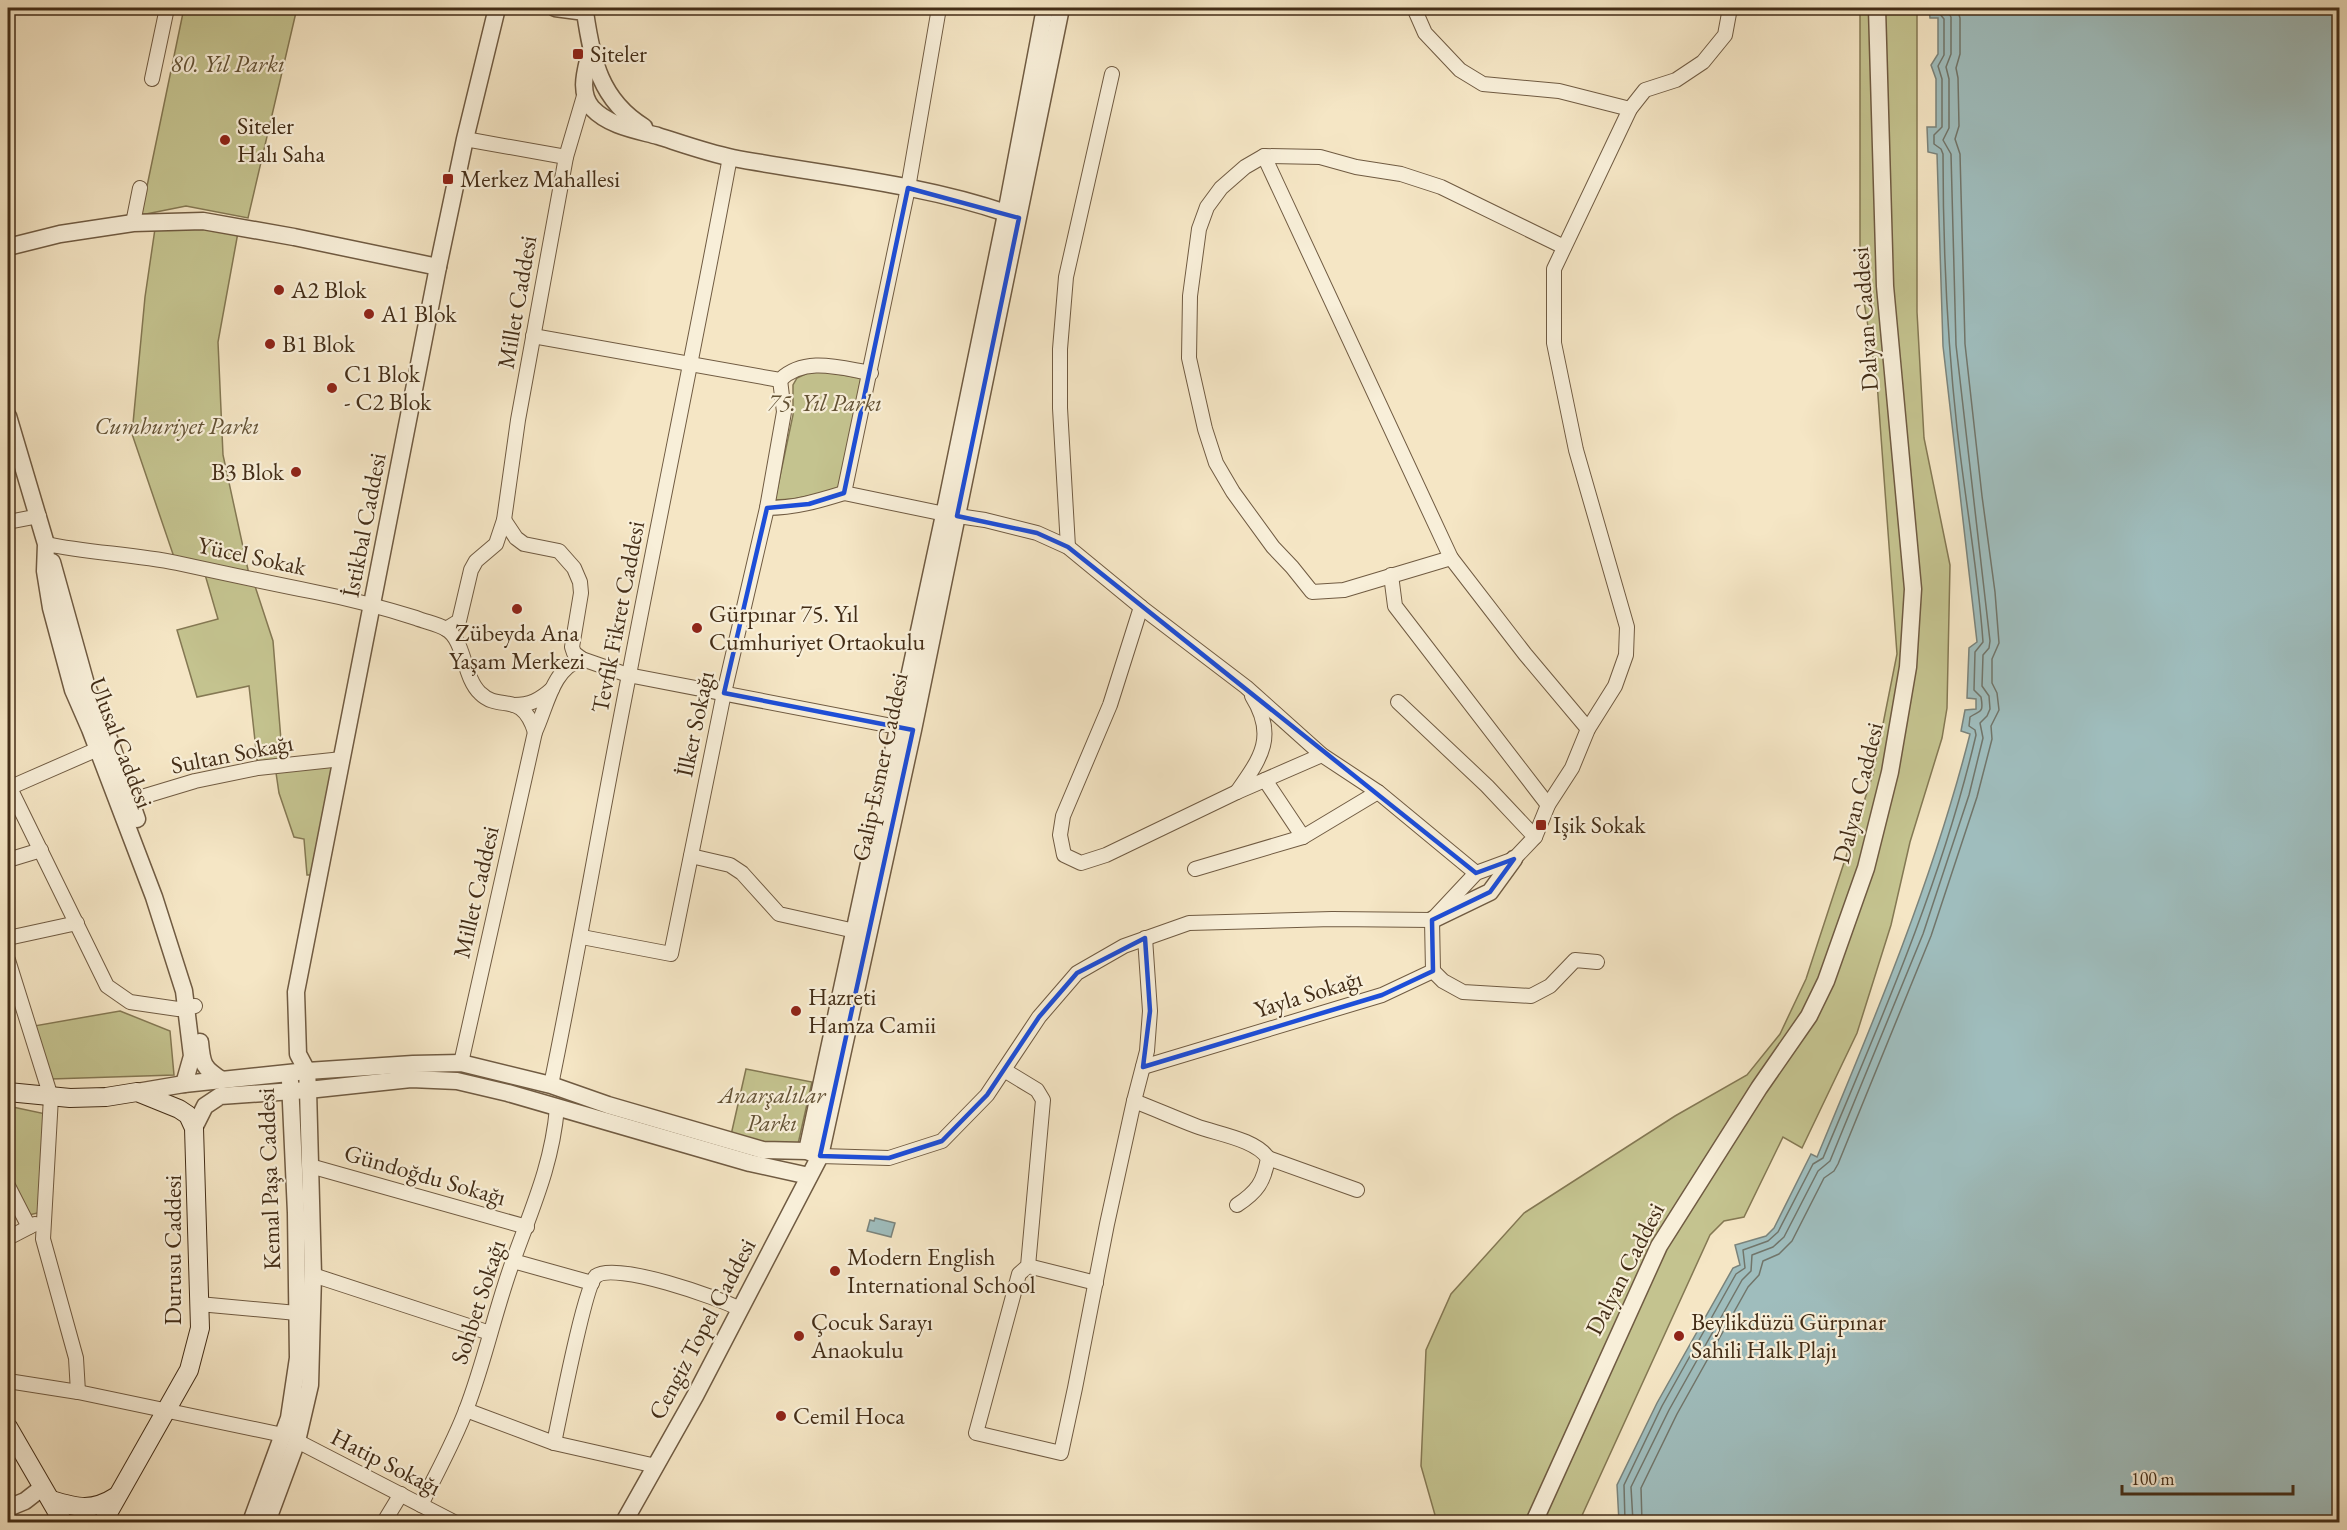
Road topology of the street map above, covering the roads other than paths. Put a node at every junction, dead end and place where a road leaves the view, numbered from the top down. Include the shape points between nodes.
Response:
1 (167, 8) edge
2 (497, 8) edge
3 (555, 8) edge
4 (939, 8) edge
5 (1046, 8) edge
6 (1061, 8) edge
7 (1414, 8) edge
8 (1730, 8) edge
9 (1877, 8) edge
10 (585, 10) edge
11 (591, 52) junction
12 (1112, 74) dead end
13 (152, 80) dead end
14 (584, 96) junction
15 (1630, 109) junction
16 (465, 139) junction
17 (666, 139) junction
18 (1264, 156) junction
19 (566, 157) junction
20 (730, 157) junction
21 (140, 188) dead end
22 (908, 188) junction
23 (1011, 215) junction
24 (133, 223) junction
25 (8, 247) edge
26 (1564, 247) junction
27 (438, 267) junction
28 (533, 336) junction
29 (692, 364) junction
30 (871, 373) junction
31 (780, 380) junction
32 (8, 416) edge
33 (844, 493) junction
34 (767, 508) junction
35 (951, 515) junction
36 (39, 516) junction
37 (504, 520) junction
38 (8, 522) edge
39 (46, 544) junction
40 (524, 544) junction
41 (1068, 547) junction
42 (486, 554) junction
43 (1451, 558) junction
44 (1390, 575) junction
45 (373, 604) junction
46 (1141, 607) junction
47 (461, 617) junction
48 (446, 628) junction
49 (458, 644) junction
50 (572, 647) junction
51 (582, 659) junction
52 (563, 670) junction
53 (628, 675) junction
54 (1246, 687) junction
55 (552, 688) junction
56 (724, 693) junction
57 (1398, 702) dead end
58 (514, 705) junction
59 (906, 729) junction
60 (1588, 729) junction
61 (535, 732) junction
62 (104, 745) junction
63 (1322, 755) junction
64 (342, 759) junction
65 (1265, 780) junction
66 (9, 786) edge
67 (1237, 792) junction
68 (1378, 792) junction
69 (125, 802) junction
70 (1548, 805) junction
71 (1303, 837) junction
72 (1535, 837) junction
73 (42, 850) junction
74 (690, 856) junction
75 (1514, 859) junction
76 (8, 860) edge
77 (1195, 869) dead end
78 (1476, 873) junction
79 (1432, 920) junction
80 (79, 927) junction
81 (855, 931) junction
82 (582, 937) junction
83 (8, 938) edge
84 (1145, 938) junction
85 (8, 960) edge
86 (1597, 962) dead end
87 (1433, 971) junction
88 (191, 1007) junction
89 (298, 1054) junction
90 (461, 1063) junction
91 (1143, 1067) junction
92 (1004, 1070) junction
93 (307, 1071) junction
94 (290, 1073) junction
95 (222, 1080) junction
96 (457, 1081) junction
97 (184, 1084) junction
98 (551, 1085) junction
99 (300, 1091) junction
100 (8, 1092) edge
101 (137, 1092) junction
102 (51, 1097) junction
103 (1134, 1101) junction
104 (557, 1108) junction
105 (194, 1128) junction
106 (814, 1154) junction
107 (1268, 1158) junction
108 (310, 1166) junction
109 (809, 1176) junction
110 (8, 1186) edge
111 (1357, 1190) dead end
112 (1237, 1205) dead end
113 (44, 1218) junction
114 (29, 1227) junction
115 (527, 1227) junction
116 (8, 1238) edge
117 (513, 1261) junction
118 (1028, 1266) junction
119 (313, 1275) junction
120 (592, 1283) junction
121 (1096, 1283) junction
122 (199, 1304) junction
123 (740, 1309) junction
124 (297, 1313) junction
125 (490, 1333) junction
126 (8, 1381) edge
127 (78, 1392) junction
128 (168, 1410) junction
129 (466, 1410) junction
130 (8, 1427) edge
131 (290, 1438) junction
132 (554, 1443) junction
133 (656, 1466) junction
134 (47, 1494) junction
135 (401, 1494) junction
136 (117, 1496) junction
137 (421, 1505) junction
138 (8, 1508) edge
139 (1538, 1519) edge
140 (63, 1522) edge
141 (103, 1522) edge
142 (251, 1522) edge
143 (267, 1522) edge
144 (384, 1522) edge
145 (454, 1522) edge
146 (624, 1522) edge

1 - 13 street
2 - 16 street, İstikbal Caddesi
3 - 10 street
4 - 22 street
5 - 23 street
6 - 23 street, Galip Esmer Caddesi
7 - 15 street via 1425,33 1460,70 1483,84 1559,91
8 - 15 street via 1725,35 1703,62 1676,80 1645,90
9 - 139 street, Dalyan Caddesi via 1885,286 1913,589 1904,696 1890,772 1866,868 1826,981 1809,1016 1659,1246
10 - 11 street
11 - 14 street
11 - 17 street via 614,102 626,115
12 - 41 street via 1066,277 1060,408
14 - 17 street via 591,107 615,123
14 - 19 street, Millet Caddesi
15 - 26 street
16 - 19 street
16 - 27 street, İstikbal Caddesi
17 - 20 street
18 - 26 street via 1320,157 1401,174 1441,187
18 - 43 street
18 - 44 street via 1221,188 1207,207 1199,229 1190,296 1189,358 1205,429 1216,463 1233,492 1273,548 1312,592 1344,590
19 - 28 street, Millet Caddesi
20 - 22 street
20 - 29 street, Tevfik Fikret Caddesi
21 - 24 street
22 - 23 street
22 - 30 street
23 - 35 street, Galip Esmer Caddesi
24 - 25 street
24 - 27 street via 203,221
26 - 60 street via 1554,269 1554,343 1576,450 1627,627 1626,655 1615,686
27 - 45 street, İstikbal Caddesi
28 - 29 street
28 - 37 street, Millet Caddesi
29 - 31 street
29 - 53 street, Tevfik Fikret Caddesi
30 - 31 street via 812,365 788,372
30 - 33 street
31 - 34 street, İlker Sokağı via 784,412
32 - 36 street
33 - 34 street via 799,506
33 - 35 street
34 - 56 street, İlker Sokağı
35 - 41 street via 1037,533
35 - 59 street, Galip Esmer Caddesi
36 - 38 street
36 - 39 street
37 - 40 street
37 - 42 street, Millet Caddesi via 496,544
39 - 45 street, Yücel Sokak via 176,563
39 - 62 street
40 - 42 street via 512,544
40 - 50 street via 559,551 574,567 581,593
41 - 46 street
42 - 47 street via 471,570
43 - 44 street
43 - 60 street
44 - 70 street via 1395,606
45 - 48 street, Yücel Sokak
45 - 64 street, İstikbal Caddesi
46 - 54 street
46 - 67 street via 1110,705 1063,816 1060,835 1064,855 1081,863 1106,855
47 - 48 street
47 - 49 street
48 - 49 street
49 - 58 street via 478,691 484,697
50 - 51 street
50 - 52 street
51 - 52 street
51 - 53 street
52 - 55 street
53 - 56 street
53 - 82 street, Tevfik Fikret Caddesi
54 - 63 street
54 - 67 street via 1258,706 1264,740 1259,761
55 - 58 street via 527,705
55 - 61 street, Millet Caddesi
56 - 59 street
56 - 74 street, İlker Sokağı
57 - 72 street
58 - 61 street via 525,711
59 - 81 street
59 - 106 street, Galip Esmer Caddesi
60 - 70 street via 1572,768
61 - 90 street, Millet Caddesi
62 - 66 street
62 - 69 street
63 - 65 street
63 - 68 street
64 - 69 street, Sultan Sokağı via 258,768 195,781
64 - 89 street, İstikbal Caddesi via 296,992
65 - 67 street
65 - 71 street
66 - 73 street
68 - 71 street
68 - 78 street
69 - 88 street via 194,989
70 - 72 street
71 - 77 street
72 - 75 street
73 - 76 street
73 - 80 street
74 - 81 street via 730,865 779,914
74 - 82 street, İlker Sokağı via 670,954
75 - 78 street
75 - 79 street via 1490,892
78 - 79 street
79 - 84 street via 1189,923
79 - 87 street
80 - 83 street
80 - 88 street via 106,987 130,1002 178,1009
81 - 106 street
82 - 98 street, Tevfik Fikret Caddesi
84 - 91 street via 1149,1011
84 - 92 street via 1124,945 1077,973 1039,1017
85 - 102 street
86 - 87 street via 1575,960 1550,987 1531,996 1463,992
87 - 91 street, Yayla Sokağı via 1382,995
88 - 95 street via 202,1063
88 - 97 street via 192,1056
89 - 93 street, Kemal Paşa Caddesi
89 - 94 street, Kemal Paşa Caddesi
90 - 93 street
90 - 96 street
90 - 98 street
91 - 103 street
92 - 106 street via 987,1095 942,1141 889,1158
92 - 118 street via 1037,1090 1043,1100
93 - 94 street
93 - 99 street, Kemal Paşa Caddesi
94 - 95 street
94 - 99 street, Kemal Paşa Caddesi
95 - 97 street
96 - 99 street via 411,1079
96 - 104 street
97 - 101 street
98 - 106 street via 763,1150
99 - 105 street via 220,1096 204,1106
99 - 108 street, Kemal Paşa Caddesi
99 - 124 street, Kemal Paşa Caddesi
100 - 102 main road
101 - 102 main road
101 - 105 main road via 179,1109 188,1115
102 - 113 street
103 - 107 street via 1239,1139
103 - 121 street
104 - 109 street
104 - 115 street, Sohbet Sokağı via 554,1138
105 - 122 main road, Durusu Caddesi
106 - 109 street, Cengiz Topel Caddesi
107 - 111 street
107 - 112 street via 1254,1194
108 - 115 street, Gündoğdu Sokağı
108 - 119 street, Kemal Paşa Caddesi
109 - 123 street, Cengiz Topel Caddesi
110 - 114 street
113 - 114 street
113 - 127 street via 43,1239 75,1358
114 - 116 street
115 - 117 street, Sohbet Sokağı
117 - 120 street
117 - 125 street, Sohbet Sokağı
118 - 121 street
118 - 121 street via 1019,1274 976,1432 1060,1453
119 - 125 street
119 - 131 street, Kemal Paşa Caddesi via 310,1385
120 - 123 street via 604,1272 626,1273 708,1295
120 - 132 street
122 - 124 street
122 - 128 main road, Durusu Caddesi via 200,1328 189,1370
123 - 133 street, Cengiz Topel Caddesi
124 - 131 street, Kemal Paşa Caddesi via 298,1358
125 - 129 street, Sohbet Sokağı
126 - 127 street, Hatip Sokağı
127 - 128 street, Hatip Sokağı
128 - 131 street, Hatip Sokağı
128 - 136 main road, Durusu Caddesi
129 - 132 street
129 - 137 street, Sohbet Sokağı
130 - 134 main road
131 - 135 street, Hatip Sokağı
131 - 142 street, Kemal Paşa Caddesi
131 - 143 street, Kemal Paşa Caddesi
132 - 133 street
133 - 146 street, Cengiz Topel Caddesi
134 - 136 main road via 73,1507 86,1508
134 - 138 street
134 - 140 main road
135 - 137 street, Hatip Sokağı
135 - 144 street
136 - 141 main road, Durusu Caddesi
137 - 145 street, Hatip Sokağı

